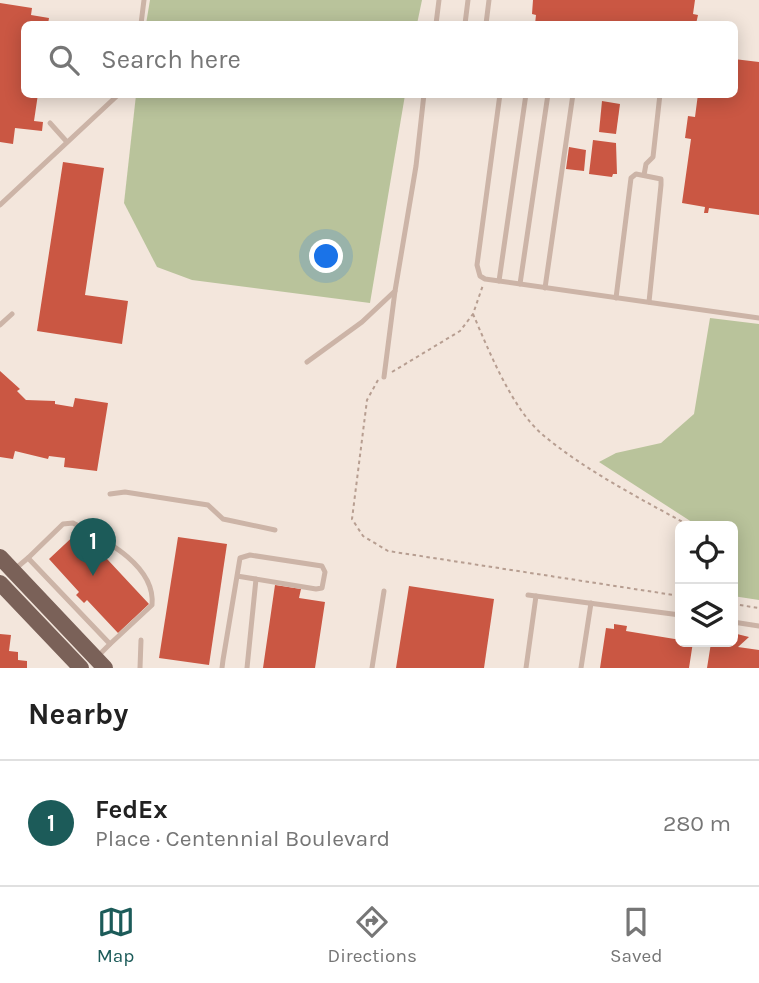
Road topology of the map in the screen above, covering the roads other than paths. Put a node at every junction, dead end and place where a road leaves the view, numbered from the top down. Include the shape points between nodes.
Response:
1 (144, 0) edge
2 (439, 0) edge
3 (468, 0) edge
4 (489, 0) edge
5 (141, 21) edge
6 (436, 21) edge
7 (465, 21) edge
8 (486, 21) edge
9 (115, 98) edge
10 (424, 98) edge
11 (499, 98) edge
12 (525, 98) edge
13 (547, 98) edge
14 (572, 98) edge
15 (660, 98) edge
16 (50, 122) dead end
17 (67, 142) junction
18 (644, 175) junction
19 (0, 205) edge
20 (499, 281) junction
21 (520, 284) junction
22 (545, 288) junction
23 (395, 291) junction
24 (616, 298) junction
25 (649, 302) junction
26 (12, 314) dead end
27 (759, 318) edge
28 (0, 325) edge
29 (307, 362) dead end
30 (384, 377) road end
31 (110, 494) dead end
32 (275, 530) dead end
33 (0, 557) edge
34 (28, 558) junction
35 (237, 576) junction
36 (6, 577) edge
37 (256, 579) junction
38 (384, 591) dead end
39 (591, 603) junction
40 (675, 614) edge
41 (738, 623) edge
42 (759, 626) edge
43 (141, 640) dead end
44 (110, 643) junction
45 (101, 663) edge
46 (80, 668) edge
47 (140, 668) edge
48 (222, 668) edge
49 (247, 668) edge
50 (372, 668) edge
51 (526, 668) edge
52 (581, 668) edge

1 - 5 lane
2 - 6 lane
3 - 7 lane
4 - 8 lane
9 - 17 lane
10 - 23 lane
11 - 20 lane via 477,265 480,276
12 - 20 lane
13 - 21 lane
14 - 22 lane
15 - 18 lane via 653,157
16 - 17 lane
17 - 19 lane
18 - 24 lane via 631,178
18 - 25 lane via 661,180
20 - 21 lane
21 - 22 lane
22 - 24 lane
23 - 29 lane
23 - 30 lane
24 - 25 lane
25 - 27 lane
26 - 28 lane
31 - 32 lane via 125,492 208,505 223,519
33 - 36 main road
34 - 36 lane
34 - 44 lane
34 - 44 lane via 63,524 72,523 133,562 145,575 152,605
35 - 37 lane
35 - 37 lane via 240,558 250,555 322,566 325,572 322,587 316,589
35 - 48 lane
36 - 45 main road
36 - 46 main road
37 - 49 lane
38 - 50 lane
39 - 40 lane
39 - 51 lane via 532,595
39 - 52 lane
41 - 42 lane
43 - 47 lane
44 - 45 lane

